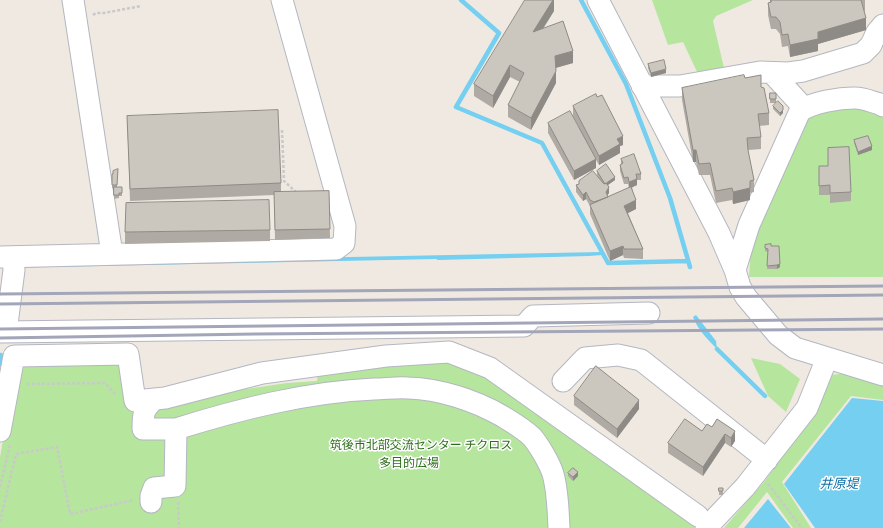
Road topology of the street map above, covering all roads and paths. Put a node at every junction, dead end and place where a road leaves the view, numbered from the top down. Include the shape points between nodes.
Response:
1 (73, 0) edge
2 (282, 0) edge
3 (599, 0) edge
4 (142, 6) dead end
5 (77, 27) junction
6 (880, 29) edge
7 (772, 73) junction
8 (642, 86) junction
9 (883, 106) edge
10 (804, 108) junction
11 (282, 130) dead end
12 (298, 194) edge
13 (127, 209) edge
14 (106, 215) junction
15 (747, 231) junction
16 (719, 233) junction
17 (112, 254) junction
18 (7, 257) edge
19 (735, 270) junction
20 (649, 313) dead end
21 (3, 332) edge
22 (827, 358) junction
23 (883, 375) edge
24 (563, 381) dead end
25 (25, 384) dead end
26 (117, 397) dead end
27 (155, 399) junction
28 (176, 428) junction
29 (5, 437) edge
30 (765, 469) junction
31 (175, 486) junction
32 (0, 487) edge
33 (151, 499) joint
34 (0, 522) edge
35 (702, 522) edge
36 (179, 528) edge
37 (559, 528) edge
38 (802, 528) edge

1 - 5 street
2 - 17 street via 345,226 344,243 336,249
3 - 8 street
4 - 5 path via 96,13 87,23
5 - 14 street
6 - 7 street via 872,45 863,53 803,71
7 - 8 street via 760,72 680,86
7 - 10 street
8 - 16 street
9 - 10 street via 856,98 820,102
10 - 15 street via 800,111
11 - 12 path via 284,181
13 - 14 street
14 - 17 street
15 - 16 street
15 - 19 street
16 - 19 street
17 - 18 street
18 - 21 street via 14,270
19 - 22 street via 740,287 778,335 795,348
20 - 21 street via 533,316 524,326
22 - 23 street
22 - 30 street via 807,408
24 - 30 street via 585,358 618,355 641,360
25 - 26 path via 105,383
27 - 28 street via 146,406 143,429
27 - 29 street via 135,401 128,354 14,356
27 - 35 street via 262,373 386,356 449,352 490,368
28 - 31 street
28 - 37 street via 217,416 323,393 407,388 448,394 495,412 532,437 552,472
29 - 32 path
30 - 35 street
30 - 38 path
31 - 33 street via 154,488
31 - 36 path
33 - 34 path via 70,514 57,447 16,454

